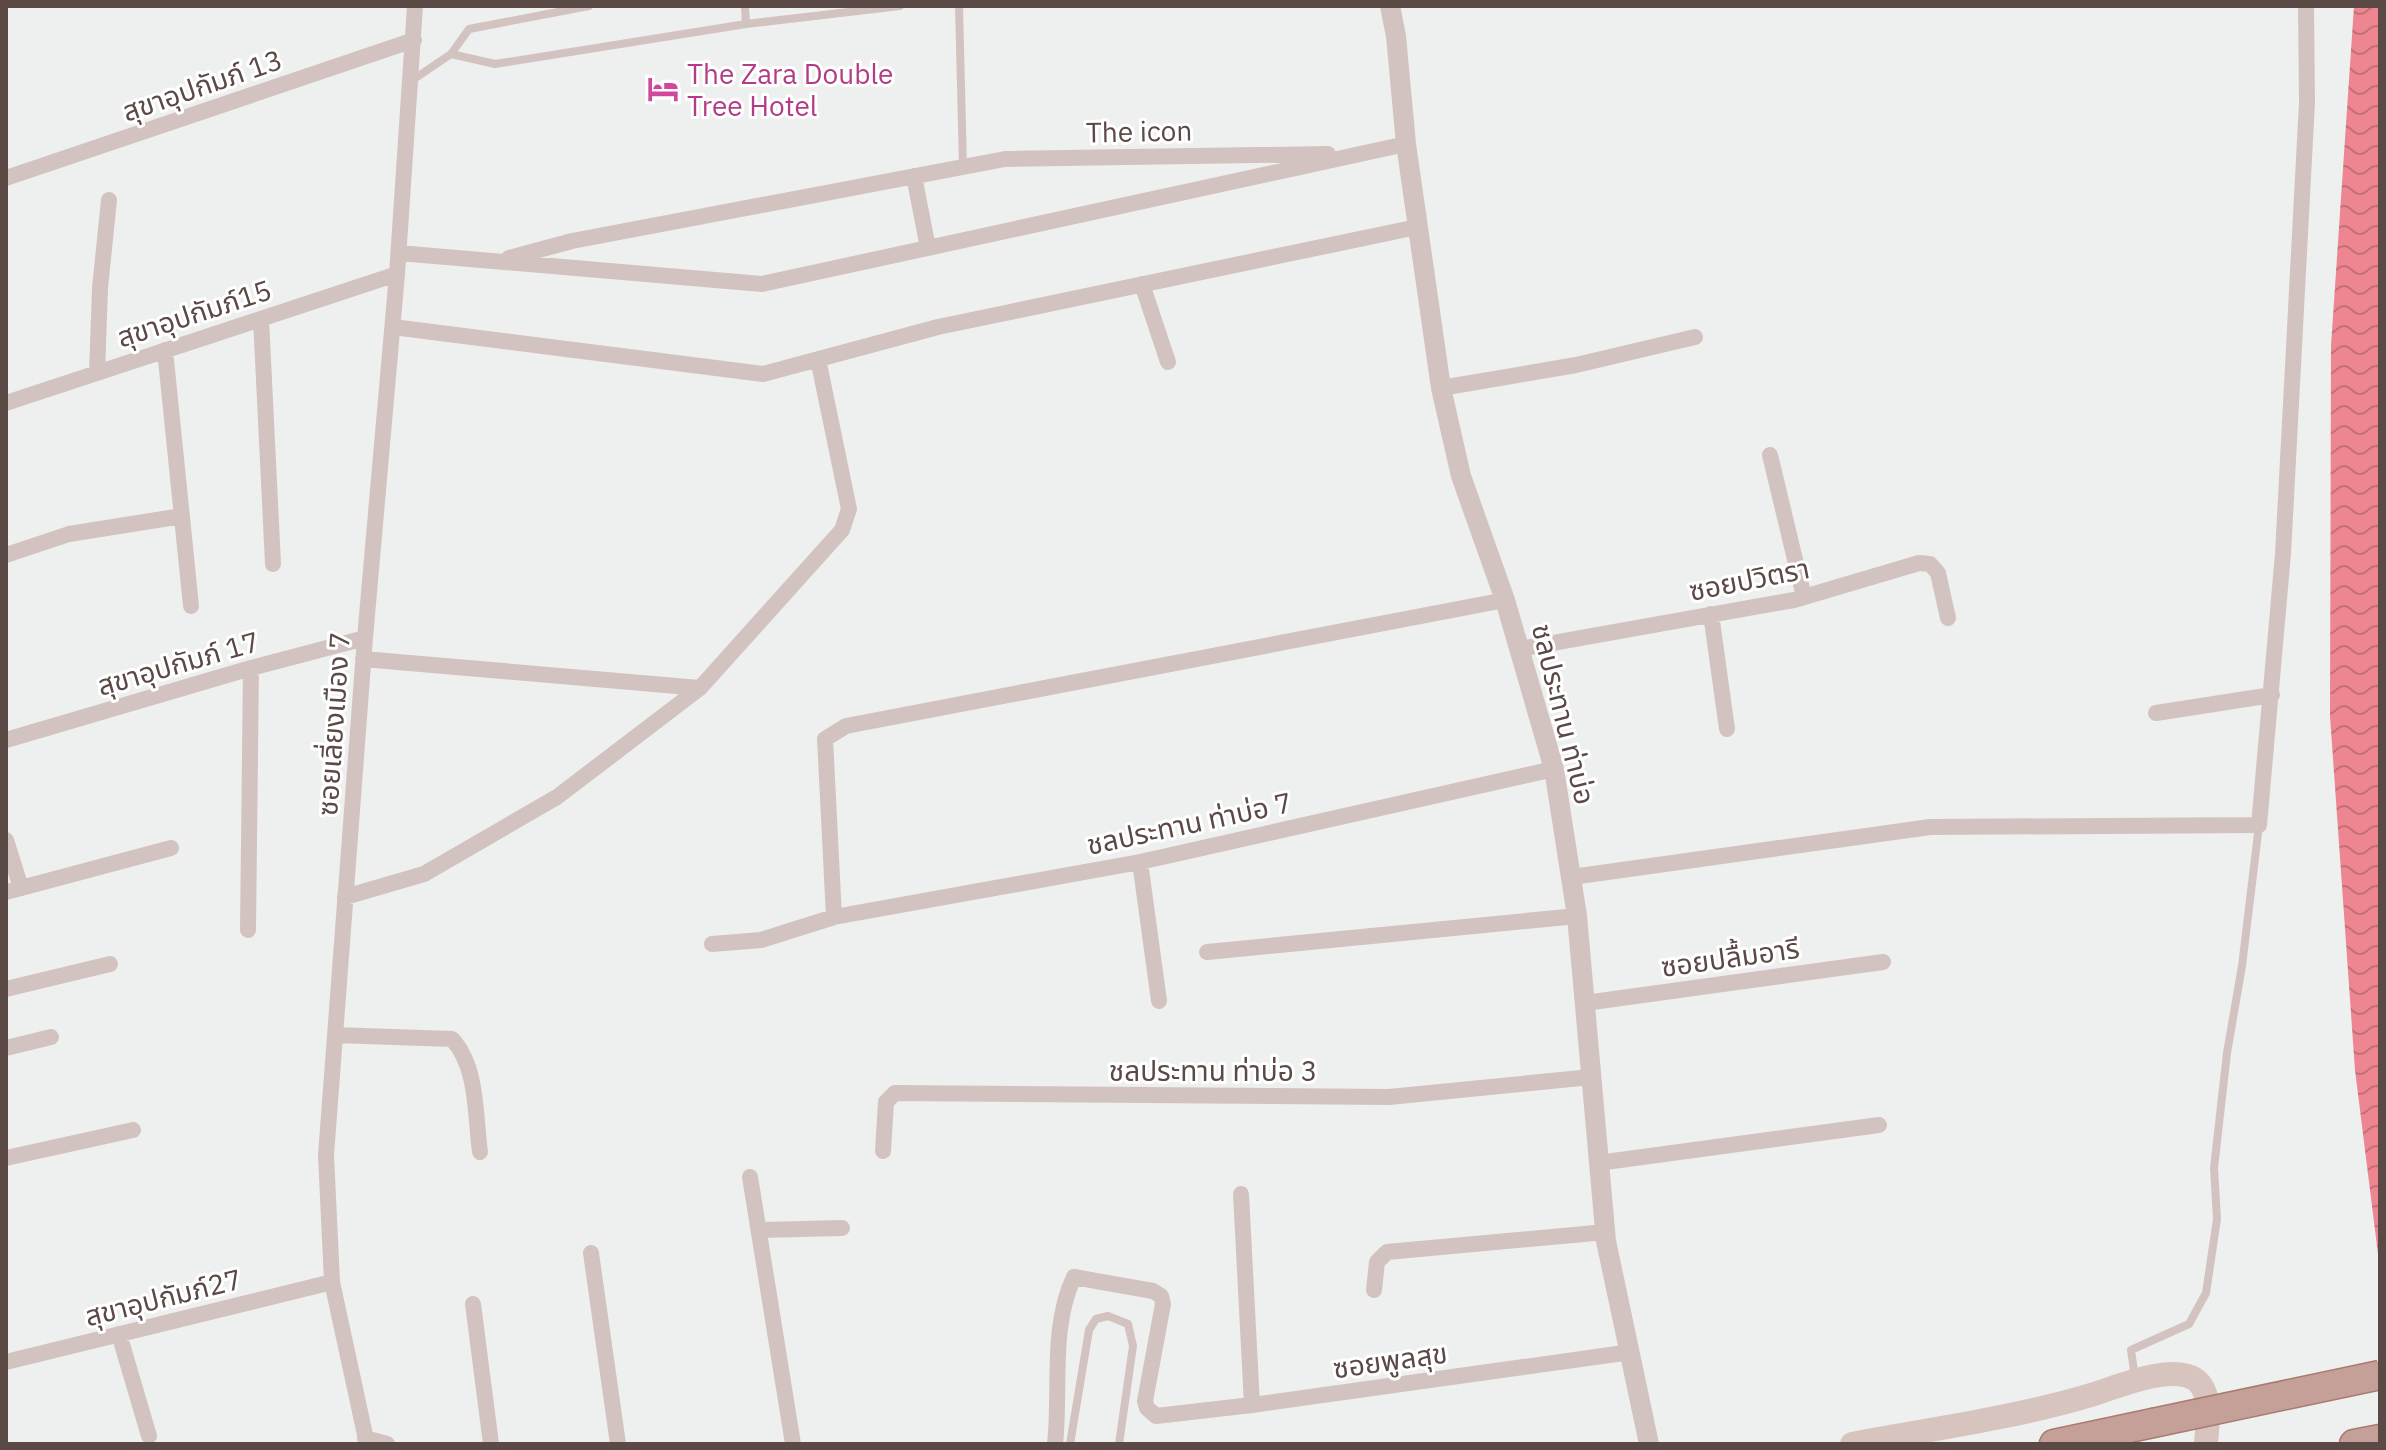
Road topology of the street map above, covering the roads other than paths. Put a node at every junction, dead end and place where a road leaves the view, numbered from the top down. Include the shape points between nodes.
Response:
1 (415, 6) edge
2 (589, 6) edge
3 (745, 6) edge
4 (900, 6) edge
5 (959, 6) edge
6 (1390, 6) edge
7 (2306, 6) edge
8 (746, 24) junction
9 (414, 40) junction
10 (451, 54) junction
11 (411, 81) junction
12 (1406, 144) junction
13 (1366, 153) junction
14 (963, 167) junction
15 (914, 176) junction
16 (6, 178) edge
17 (109, 200) dead end
18 (1417, 227) junction
19 (928, 248) junction
20 (399, 253) junction
21 (496, 261) junction
22 (397, 274) junction
23 (1142, 284) junction
24 (261, 319) junction
25 (393, 327) junction
26 (1695, 337) dead end
27 (165, 350) junction
28 (818, 359) junction
29 (1168, 362) dead end
30 (97, 373) junction
31 (1441, 388) junction
32 (6, 403) edge
33 (1770, 455) dead end
34 (182, 516) junction
35 (6, 555) edge
36 (273, 564) dead end
37 (1804, 597) junction
38 (1505, 600) junction
39 (191, 606) dead end
40 (1711, 614) junction
41 (1948, 618) dead end
42 (365, 638) junction
43 (1519, 649) junction
44 (363, 659) junction
45 (251, 668) junction
46 (700, 688) junction
47 (2272, 695) junction
48 (2156, 713) dead end
49 (1727, 729) dead end
50 (6, 740) edge
51 (1554, 769) junction
52 (2259, 825) junction
53 (6, 840) edge
54 (171, 848) dead end
55 (1140, 862) junction
56 (1572, 877) junction
57 (14, 890) edge
58 (345, 897) junction
59 (1577, 916) junction
60 (834, 917) junction
61 (248, 930) dead end
62 (712, 944) dead end
63 (1207, 952) dead end
64 (1883, 962) dead end
65 (110, 964) dead end
66 (6, 989) edge
67 (1159, 1001) dead end
68 (1585, 1003) junction
69 (335, 1035) junction
70 (51, 1037) dead end
71 (6, 1048) edge
72 (1591, 1077) junction
73 (1879, 1125) dead end
74 (133, 1130) dead end
75 (883, 1151) dead end
76 (480, 1152) dead end
77 (6, 1158) edge
78 (1598, 1163) junction
79 (750, 1177) dead end
80 (1241, 1194) dead end
81 (842, 1228) dead end
82 (759, 1230) junction
83 (1606, 1232) junction
84 (591, 1253) dead end
85 (332, 1282) junction
86 (1374, 1290) dead end
87 (473, 1304) dead end
88 (119, 1334) junction
89 (1631, 1352) junction
90 (6, 1362) edge
91 (2380, 1375) edge
92 (2136, 1381) junction
93 (1252, 1405) junction
94 (149, 1436) dead end
95 (2380, 1439) edge
96 (366, 1441) edge
97 (387, 1444) edge
98 (491, 1444) edge
99 (618, 1444) edge
100 (793, 1444) edge
101 (1055, 1444) edge
102 (1070, 1444) edge
103 (1119, 1444) edge
104 (1649, 1444) edge
105 (1852, 1444) edge
106 (2054, 1444) edge
107 (2206, 1444) edge
108 (2354, 1444) edge

1 - 9 street, ซอยเลี่ยงเมือง 7
2 - 10 lane via 469,29
3 - 8 lane
4 - 8 lane
5 - 14 lane
6 - 12 street, ชลประทาน ท่าบ่อ
7 - 47 street via 2307,102
8 - 10 lane via 495,64
9 - 11 street, ซอยเลี่ยงเมือง 7
9 - 16 street, สุขาอุปกัมภ์ 13
10 - 11 lane
11 - 20 street, ซอยเลี่ยงเมือง 7
12 - 13 street, The icon
12 - 18 street, ชลประทาน ท่าบ่อ
13 - 14 street, The icon via 1005,159
13 - 19 street, The icon
14 - 15 street, The icon
15 - 19 street
15 - 21 street, The icon via 572,241
17 - 30 street
18 - 23 street
18 - 31 street, ชลประทาน ท่าบ่อ
19 - 21 street, The icon via 762,284
20 - 21 street, The icon
20 - 22 street, ซอยเลี่ยงเมือง 7
22 - 24 street, สุขาอุปกัมภ์15
22 - 25 street, ซอยเลี่ยงเมือง 7
23 - 28 street via 938,327
23 - 29 street
24 - 27 street, สุขาอุปกัมภ์15
24 - 36 street
25 - 28 street via 763,374
25 - 42 street, ซอยเลี่ยงเมือง 7
26 - 31 street via 1576,365
27 - 30 street, สุขาอุปกัมภ์15
27 - 34 street
28 - 46 street via 847,520
30 - 32 street, สุขาอุปกัมภ์15
31 - 38 street, ชลประทาน ท่าบ่อ via 1461,476
33 - 37 street
34 - 35 street via 69,534
34 - 39 street
37 - 40 street, ซอยปวิตรา
37 - 41 street, ซอยปวิตรา via 1930,564 1938,573
38 - 43 street, ชลประทาน ท่าบ่อ
38 - 60 street via 846,726 825,739
40 - 43 street, ซอยปวิตรา
40 - 49 street
42 - 44 street, ซอยเลี่ยงเมือง 7
42 - 45 street, สุขาอุปกัมภ์ 17
43 - 51 street, ชลประทาน ท่าบ่อ
44 - 46 street
44 - 58 street, ซอยเลี่ยงเมือง 7
45 - 50 street, สุขาอุปกัมภ์ 17
45 - 61 street
46 - 58 street via 557,797 424,874
47 - 48 street
47 - 52 street
51 - 55 street, ชลประทาน ท่าบ่อ 7
51 - 56 street, ชลประทาน ท่าบ่อ
52 - 56 street via 1930,827
52 - 92 lane via 2227,1053 2214,1168 2217,1219 2206,1293 2189,1324 2131,1350
53 - 57 street
54 - 57 street
55 - 60 street, ชลประทาน ท่าบ่อ 7
55 - 67 street
56 - 59 street, ชลประทาน ท่าบ่อ
58 - 69 street, ซอยเลี่ยงเมือง 7
59 - 63 street
59 - 68 street, ชลประทาน ท่าบ่อ
60 - 62 street, ชลประทาน ท่าบ่อ 7 via 761,940
64 - 68 street, ซอยปลื้มอารี
65 - 66 street
68 - 72 street, ชลประทาน ท่าบ่อ
69 - 76 street via 452,1039 469,1068
69 - 85 street, ซอยเลี่ยงเมือง 7 via 326,1155
70 - 71 street
72 - 75 street, ชลประทาน ท่าบ่อ 3 via 1389,1097 895,1093 886,1102
72 - 78 street, ชลประทาน ท่าบ่อ
73 - 78 street
74 - 77 street
78 - 83 street, ชลประทาน ท่าบ่อ
79 - 82 street
80 - 93 street
81 - 82 street
82 - 100 street
83 - 86 street via 1387,1252 1377,1262
83 - 89 street, ชลประทาน ท่าบ่อ
84 - 99 street
85 - 88 street, สุขาอุปกัมภ์27
85 - 96 street, ซอยเลี่ยงเมือง 7
87 - 98 street
88 - 90 street, สุขาอุปกัมภ์27
88 - 94 street
89 - 93 street, ซอยพูลสุข
89 - 104 street, ชลประทาน ท่าบ่อ
91 - 106 highway, bridge
92 - 105 main road via 2054,1406
92 - 107 main road via 2188,1375 2200,1383 2207,1400
93 - 101 street, ซอยพูลสุข via 1156,1416 1145,1401 1161,1296 1074,1277 1060,1337
95 - 108 highway
96 - 97 street
102 - 103 lane via 1089,1330 1096,1319 1108,1316 1128,1324 1133,1346

